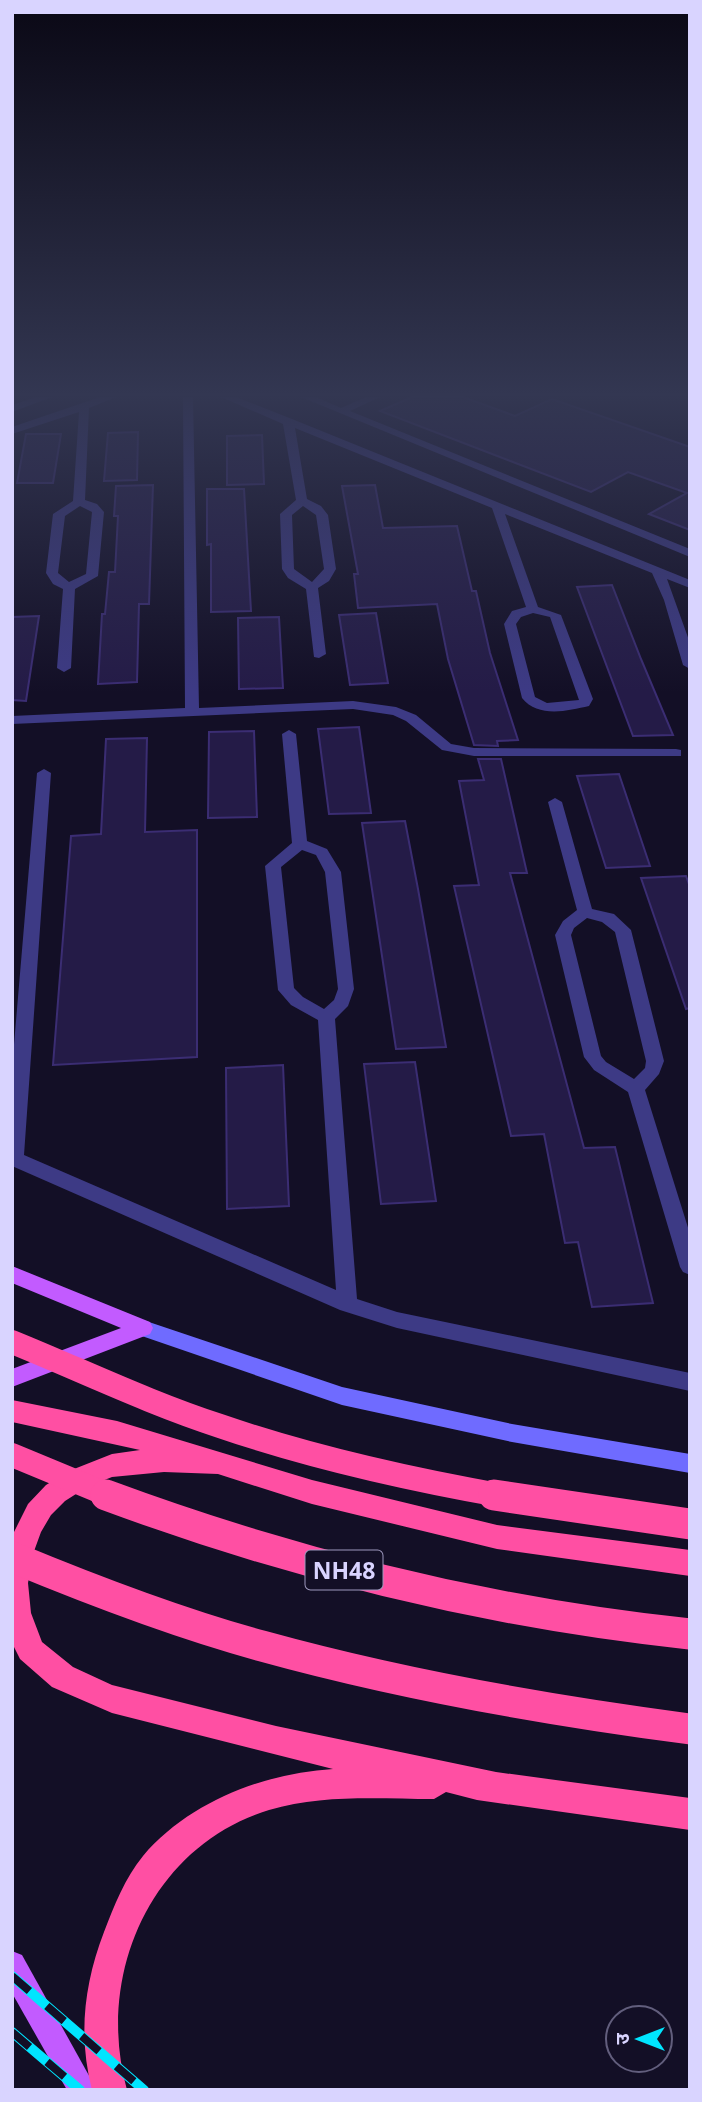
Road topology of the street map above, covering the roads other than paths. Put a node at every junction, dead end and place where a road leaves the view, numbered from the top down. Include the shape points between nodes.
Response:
1 (79, 495) edge
2 (189, 495) edge
3 (301, 495) edge
4 (470, 495) edge
5 (548, 495) edge
6 (302, 501) junction
7 (79, 502) junction
8 (497, 506) junction
9 (690, 553) edge
10 (658, 572) junction
11 (690, 584) edge
12 (69, 587) junction
13 (312, 587) junction
14 (533, 609) junction
15 (318, 654) dead end
16 (690, 665) edge
17 (64, 668) dead end
18 (192, 712) junction
19 (12, 720) edge
20 (289, 734) dead end
21 (676, 753) dead end
22 (44, 773) dead end
23 (555, 802) dead end
24 (300, 844) junction
25 (585, 912) junction
26 (326, 1017) junction
27 (636, 1089) junction
28 (13, 1159) edge
29 (690, 1267) edge
30 (12, 1274) edge
31 (347, 1304) junction
32 (143, 1328) junction
33 (12, 1342) edge
34 (12, 1378) edge
35 (690, 1382) edge
36 (12, 1410) edge
37 (12, 1455) edge
38 (218, 1463) junction
39 (690, 1464) edge
40 (690, 1524) edge
41 (12, 1557) edge
42 (690, 1563) edge
43 (690, 1634) edge
44 (690, 1729) edge
45 (490, 1785) junction
46 (690, 1814) edge
47 (12, 1965) edge
48 (83, 2090) edge
49 (110, 2090) edge

1 - 7 street
2 - 18 street
3 - 6 street
4 - 8 street
5 - 9 street
6 - 13 street via 286,514 288,569
6 - 13 street via 323,515 330,569
7 - 12 street via 59,514 52,573
7 - 12 street via 97,512 93,571 87,580
8 - 10 street
8 - 14 street
10 - 11 street
10 - 16 street
12 - 17 street
13 - 15 street
14 - 14 street via 555,615 584,703 542,707 529,698 510,624 516,614
18 - 19 street
18 - 21 street via 353,705 396,711 447,747 466,751
20 - 24 street
22 - 28 street
23 - 25 street
24 - 26 street via 322,852 333,872 346,989 342,1002
24 - 26 street via 273,866 284,984 297,1001
25 - 27 street via 570,922 564,936 593,1057
25 - 27 street via 608,918 624,930 655,1061
26 - 31 street
27 - 29 street
28 - 31 street
30 - 32 main road
31 - 35 street via 397,1320
32 - 34 main road
32 - 39 main road via 342,1396 512,1433
33 - 40 highway, bridge via 218,1426 310,1453 441,1486
36 - 38 highway via 117,1432
37 - 43 highway, NH48, bridge via 158,1514 399,1586
38 - 42 highway via 312,1492 497,1537
38 - 45 highway via 125,1461 66,1485 43,1505 24,1537 13,1574 15,1613 30,1650 55,1673 86,1689 176,1717 299,1748
41 - 44 highway, bridge via 177,1621 296,1656 440,1690 602,1719
45 - 46 highway
45 - 49 highway via 311,1786 262,1796 184,1839 153,1868 108,1965 99,2018 101,2064
47 - 48 main road

